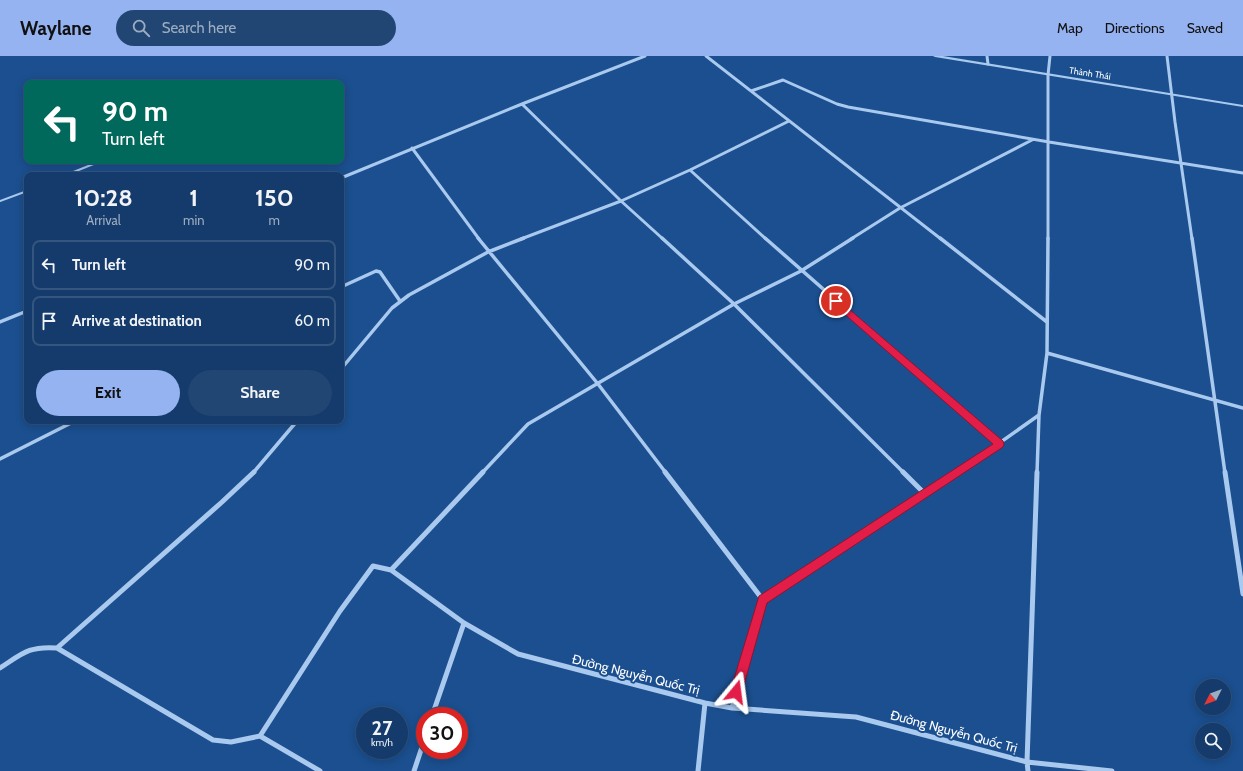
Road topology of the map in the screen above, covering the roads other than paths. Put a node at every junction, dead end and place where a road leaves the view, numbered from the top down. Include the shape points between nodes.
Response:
1 (645, 56) edge
2 (706, 56) edge
3 (935, 56) edge
4 (987, 56) edge
5 (1050, 56) edge
6 (1168, 56) edge
7 (988, 64) junction
8 (1048, 75) junction
9 (751, 91) junction
10 (1170, 94) junction
11 (522, 104) junction
12 (1243, 106) edge
13 (789, 121) junction
14 (1032, 140) junction
15 (1049, 142) junction
16 (412, 148) junction
17 (1182, 163) junction
18 (94, 164) edge
19 (690, 170) junction
20 (74, 172) edge
21 (1243, 173) edge
22 (344, 177) edge
23 (24, 192) edge
24 (0, 201) edge
25 (621, 201) junction
26 (900, 208) junction
27 (488, 252) junction
28 (801, 271) junction
29 (344, 286) edge
30 (400, 301) junction
31 (734, 304) junction
32 (24, 312) edge
33 (0, 322) edge
34 (1047, 322) junction
35 (1047, 353) junction
36 (344, 366) edge
37 (598, 384) junction
38 (1214, 401) junction
39 (1243, 408) edge
40 (1039, 415) junction
41 (69, 424) edge
42 (294, 424) edge
43 (1000, 444) junction
44 (0, 459) edge
45 (925, 494) junction
46 (391, 570) junction
47 (1243, 594) edge
48 (763, 600) junction
49 (464, 623) junction
50 (57, 648) junction
51 (0, 668) edge
52 (705, 703) junction
53 (435, 707) edge
54 (732, 708) junction
55 (260, 736) junction
56 (418, 759) edge
57 (1027, 762) junction
58 (320, 771) edge
59 (414, 771) edge
60 (698, 771) edge
61 (1028, 771) edge
62 (1112, 771) edge

1 - 11 street
2 - 9 street
3 - 7 street, Thành Thái
4 - 7 street
5 - 8 street
6 - 10 street
7 - 8 street, Thành Thái
8 - 10 street, Thành Thái
8 - 15 street
9 - 13 street
9 - 14 street via 784,80 848,107
10 - 12 street, Thành Thái
10 - 17 street
11 - 16 street
11 - 25 street
13 - 19 street
13 - 26 street
14 - 15 street
14 - 26 street
15 - 17 street
15 - 34 street
16 - 22 street
16 - 27 street
17 - 21 street
17 - 38 street
18 - 20 lane
19 - 25 street
19 - 28 street
23 - 24 lane
25 - 27 street
25 - 31 street
26 - 28 street
26 - 34 street
27 - 30 street
27 - 37 street
28 - 31 street
28 - 43 street
29 - 30 street via 376,270
30 - 36 street
31 - 37 street
31 - 45 street
32 - 33 street
34 - 35 street
35 - 38 street
35 - 40 street
37 - 46 street via 528,424
37 - 48 street
38 - 39 street
38 - 47 street
40 - 43 street
40 - 57 street
41 - 44 street
42 - 50 street via 242,483
43 - 45 street
45 - 48 street
46 - 49 street, Đường Nguyễn Quốc Trị
46 - 55 street via 373,566 340,611
48 - 54 street
49 - 52 street, Đường Nguyễn Quốc Trị via 518,654
49 - 53 street
50 - 51 street via 39,647 25,652
50 - 55 street via 213,740 238,741
52 - 54 street, Đường Nguyễn Quốc Trị
52 - 60 street
54 - 57 street, Đường Nguyễn Quốc Trị via 856,717
55 - 58 street
56 - 59 street
57 - 61 street
57 - 62 street, Đường Nguyễn Quốc Trị

